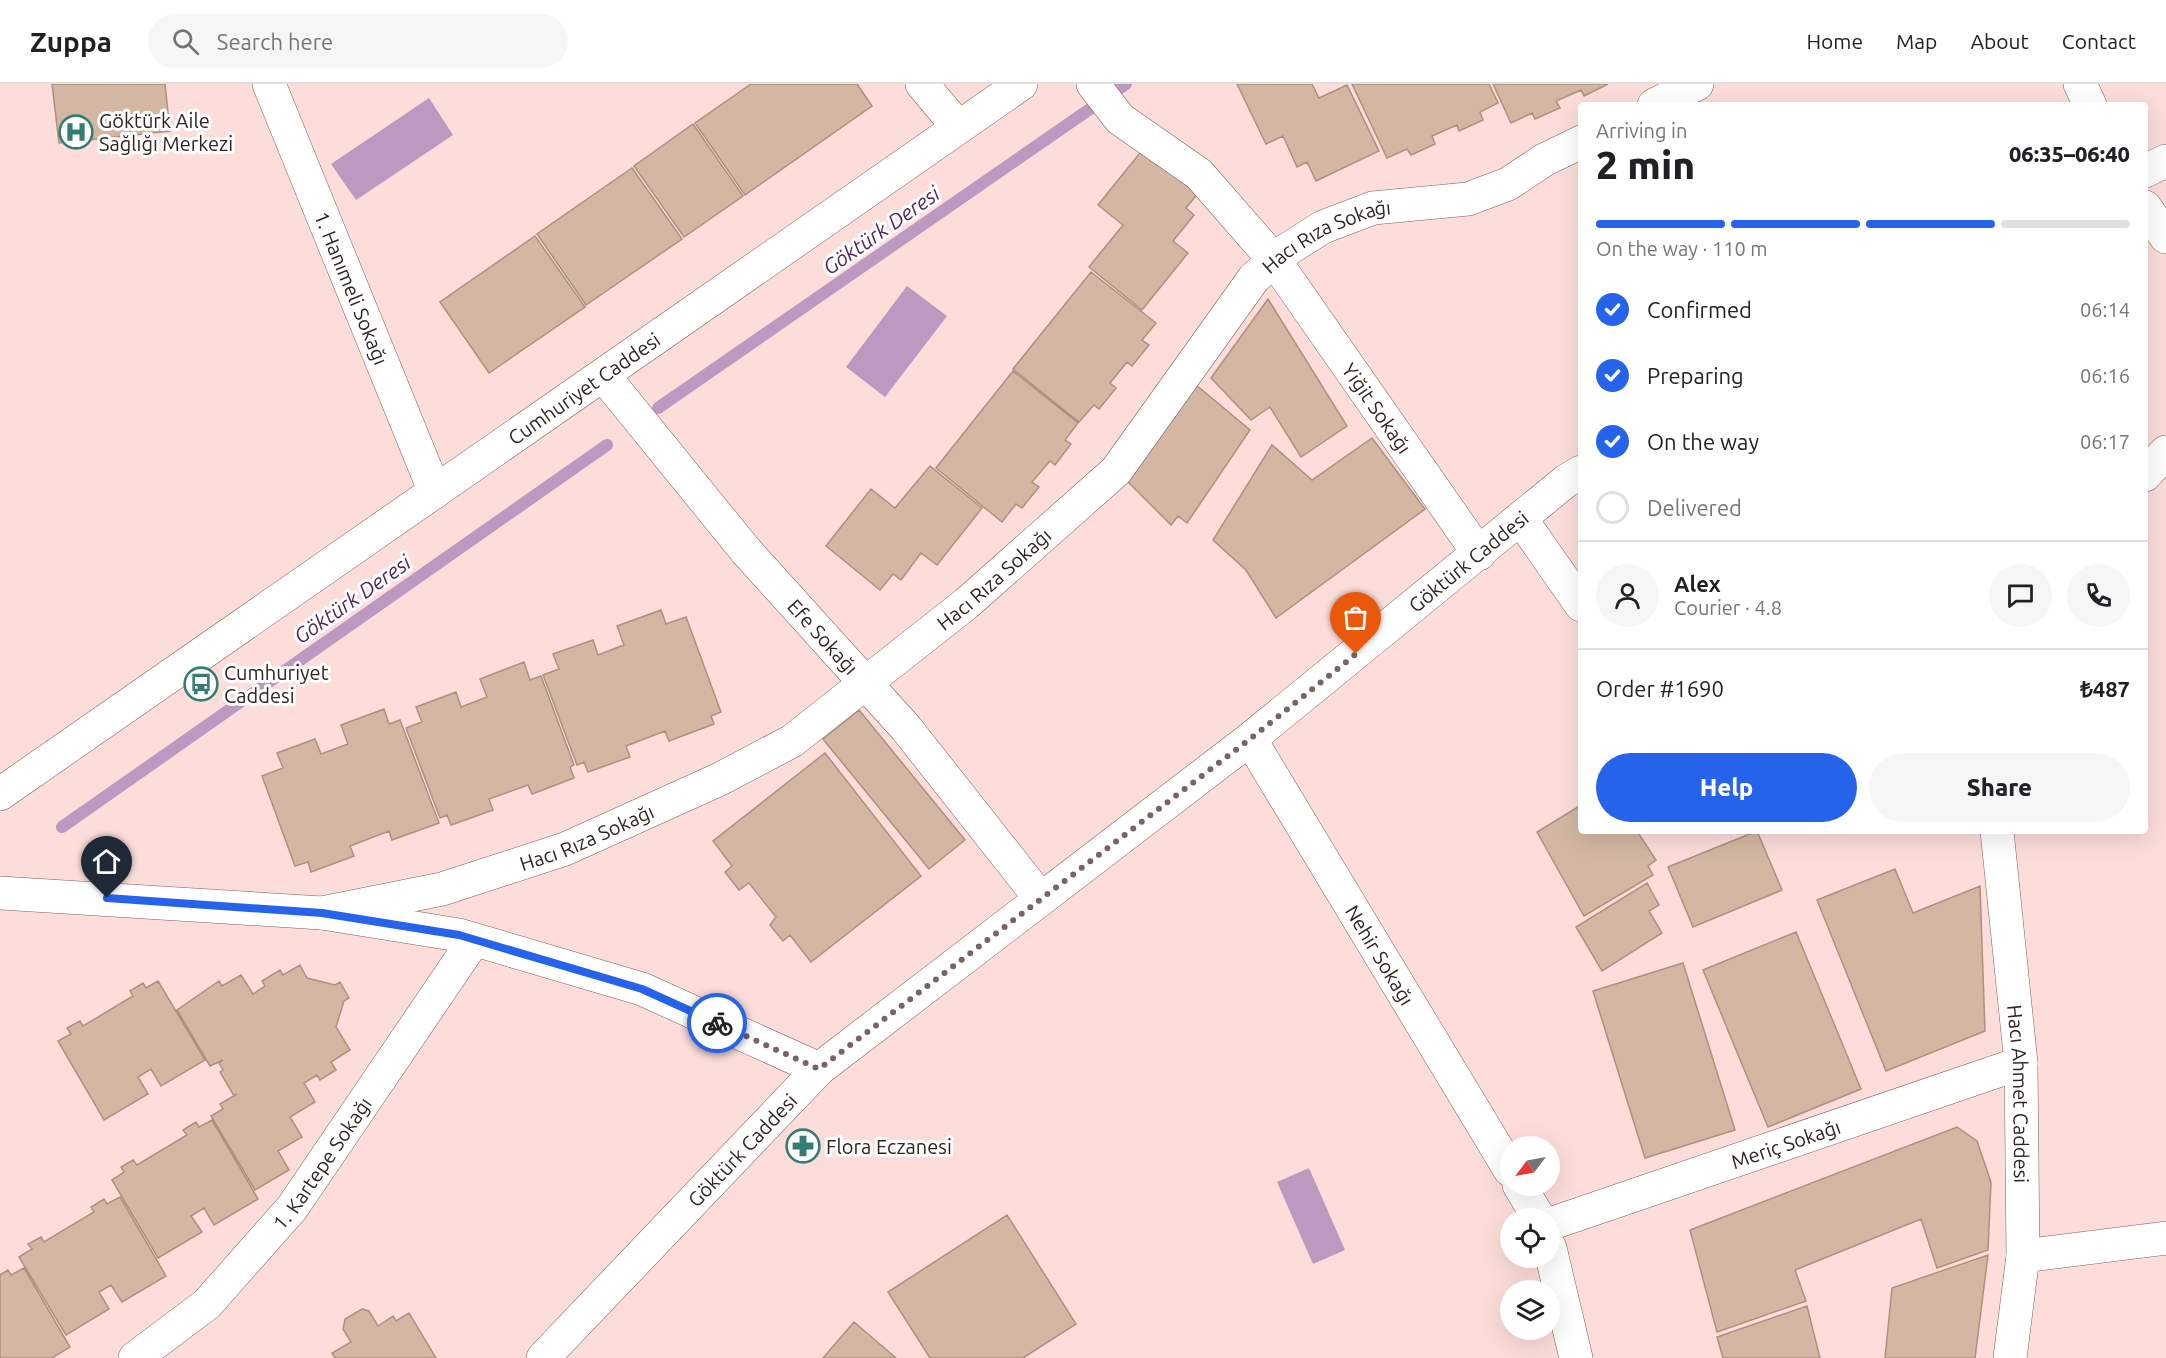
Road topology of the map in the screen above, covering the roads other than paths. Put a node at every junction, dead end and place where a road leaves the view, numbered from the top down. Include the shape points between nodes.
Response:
1 (270, 84) edge
2 (922, 84) edge
3 (1021, 84) edge
4 (1697, 84) edge
5 (2080, 84) edge
6 (1093, 85) edge
7 (1660, 102) edge
8 (2089, 102) edge
9 (958, 127) junction
10 (1578, 143) edge
11 (2166, 161) edge
12 (2148, 170) edge
13 (2148, 211) edge
14 (2166, 237) edge
15 (1275, 261) junction
16 (603, 375) junction
17 (2166, 452) edge
18 (2148, 472) edge
19 (1578, 474) edge
20 (435, 492) junction
21 (1521, 519) junction
22 (1479, 554) junction
23 (1578, 600) edge
24 (867, 684) junction
25 (1250, 739) junction
26 (0, 794) edge
27 (1997, 834) edge
28 (0, 893) edge
29 (1041, 899) junction
30 (322, 913) junction
31 (474, 940) junction
32 (2021, 1063) junction
33 (819, 1069) junction
34 (1500, 1153) edge
35 (1560, 1221) edge
36 (2166, 1238) edge
37 (2023, 1256) junction
38 (1555, 1268) edge
39 (135, 1358) edge
40 (543, 1358) edge
41 (1576, 1358) edge
42 (2010, 1358) edge

1 - 20 street, 1. Hanımeli Sokağı
2 - 9 street
3 - 9 street, Cumhuriyet Caddesi
4 - 7 street
5 - 8 street
6 - 15 street, Yiğit Sokağı via 1120,119 1199,174
9 - 16 street, Cumhuriyet Caddesi
10 - 15 street, Hacı Rıza Sokağı via 1508,184 1467,199 1373,208 1323,228
11 - 12 street
13 - 14 street
15 - 22 street, Yiğit Sokağı
15 - 24 street, Hacı Rıza Sokağı via 1254,278 1116,471 968,603
16 - 20 street, Cumhuriyet Caddesi
16 - 24 street, Efe Sokağı via 746,551
17 - 18 street
19 - 21 street, Göktürk Caddesi
20 - 26 street, Cumhuriyet Caddesi
21 - 22 street, Göktürk Caddesi
21 - 23 street
22 - 25 street, Göktürk Caddesi
24 - 29 street, Efe Sokağı
24 - 30 street, Hacı Rıza Sokağı via 792,741 720,779 565,849 442,889
25 - 29 street, Göktürk Caddesi
25 - 34 street, Nehir Sokağı
27 - 32 street, Hacı Ahmet Caddesi
28 - 30 street
29 - 33 street, Göktürk Caddesi
30 - 31 street
31 - 33 street via 642,989
31 - 39 street, 1. Kartepe Sokağı via 292,1208 207,1304
32 - 35 street, Meriç Sokağı
32 - 37 street, Hacı Ahmet Caddesi
33 - 40 street, Göktürk Caddesi
36 - 37 street
37 - 42 street, Hacı Ahmet Caddesi
38 - 41 street

